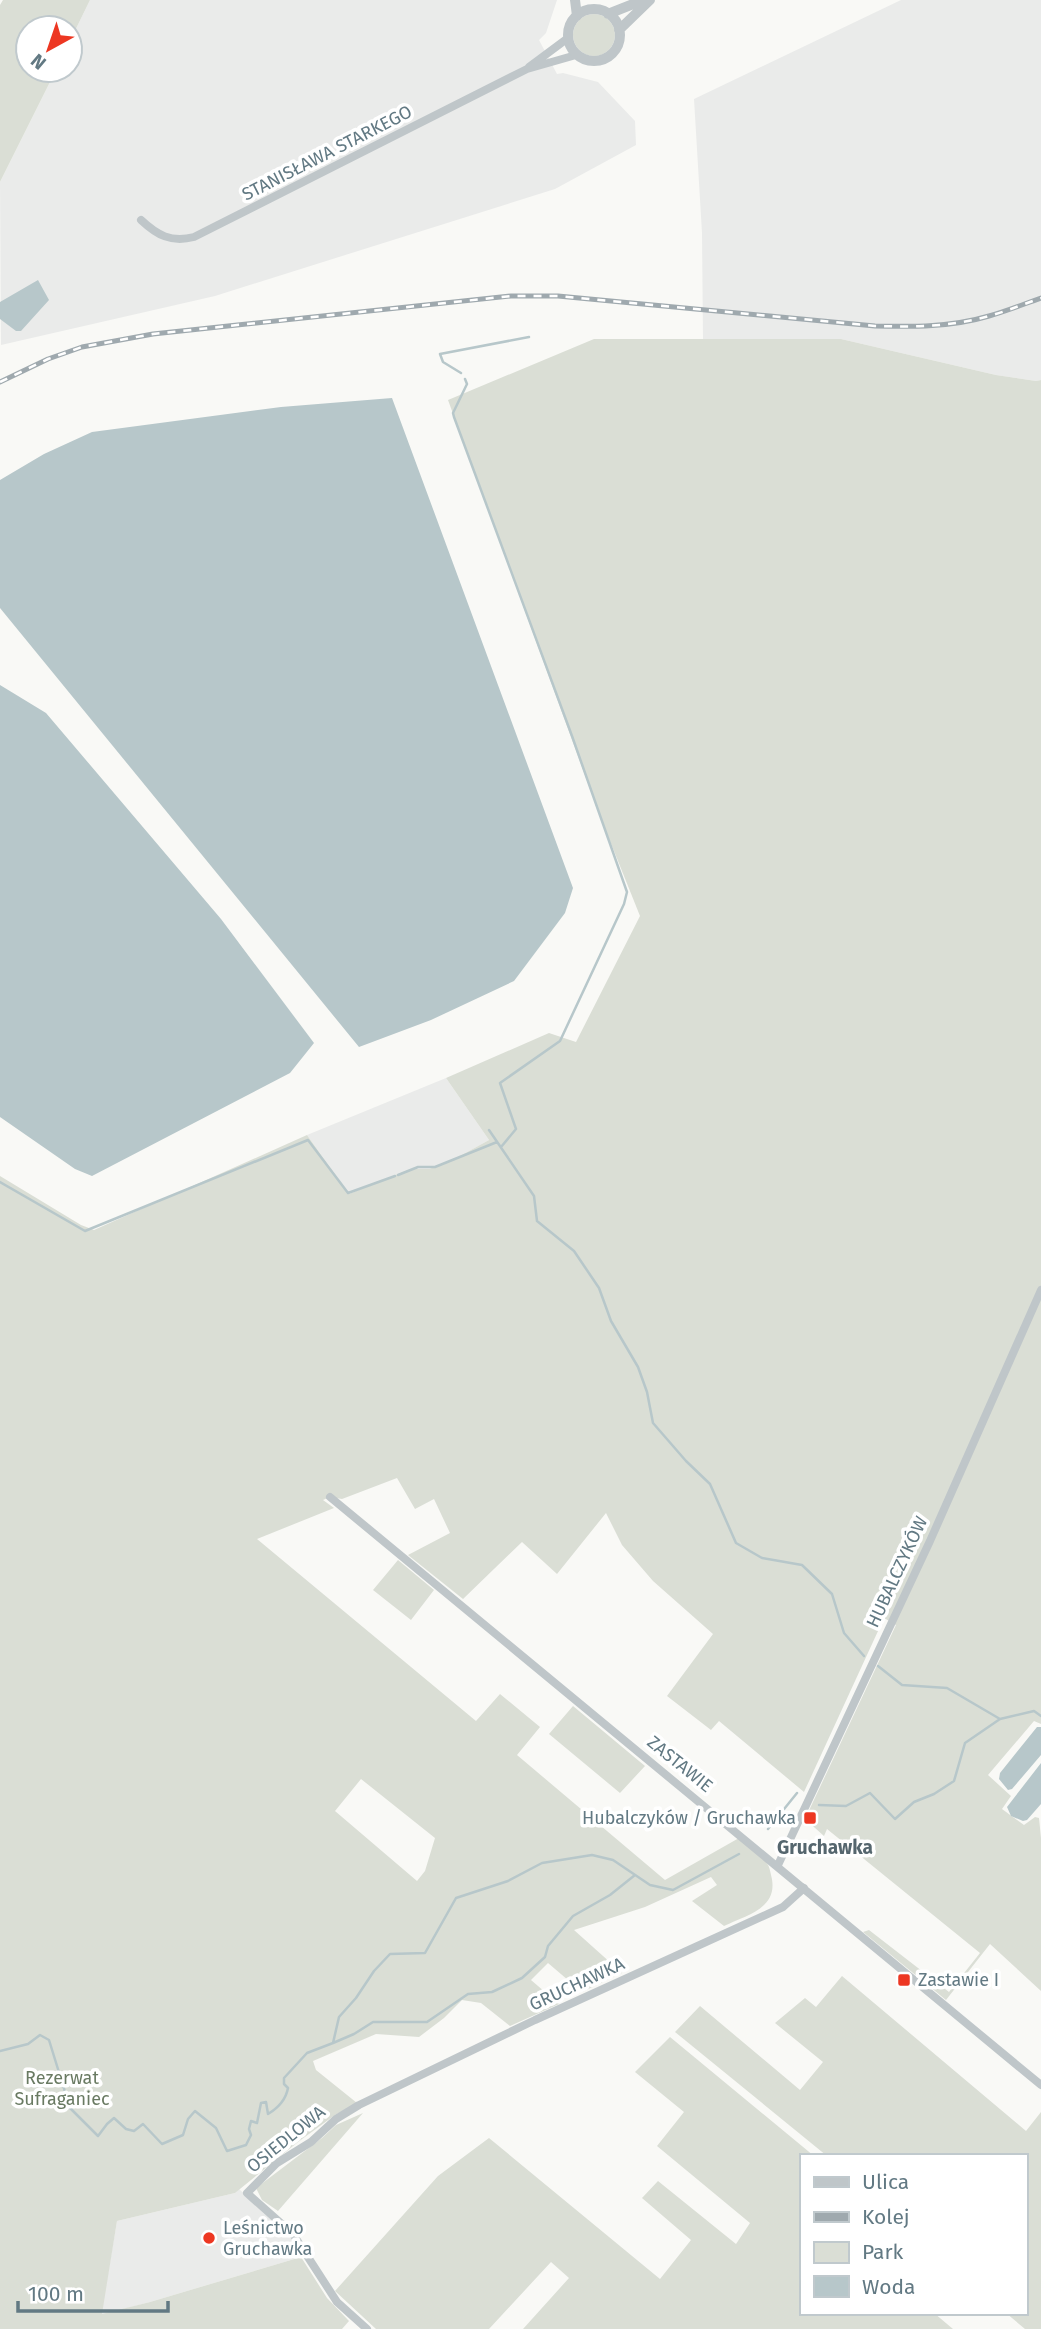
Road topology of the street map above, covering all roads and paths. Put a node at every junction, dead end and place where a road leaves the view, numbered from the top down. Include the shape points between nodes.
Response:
1 (575, 0) edge
2 (587, 0) edge
3 (643, 0) edge
4 (650, 0) edge
5 (596, 9) junction
6 (608, 14) junction
7 (577, 16) junction
8 (620, 30) junction
9 (568, 38) junction
10 (576, 55) junction
11 (527, 69) junction
12 (141, 219) dead end
13 (1041, 1290) edge
14 (330, 1497) dead end
15 (778, 1865) junction
16 (804, 1888) junction
17 (1041, 2085) edge
18 (359, 2105) joint
19 (366, 2329) edge

1 - 7 street
2 - 5 street
3 - 6 street
4 - 8 street
5 - 6 street
5 - 7 street
6 - 8 street
7 - 9 street
8 - 10 street via 618,45 609,57 592,61
9 - 10 street
9 - 11 street
10 - 11 street
11 - 12 street, STANISŁAWA STARKEGO via 194,237 165,238
13 - 15 street, HUBALCZYKÓW
14 - 15 street, ZASTAWIE
15 - 16 street, ZASTAWIE
16 - 17 street, ZASTAWIE
16 - 18 street, GRUCHAWKA via 783,1907
18 - 19 street, OSIEDLOWA via 277,2163 247,2193 293,2234 337,2302

